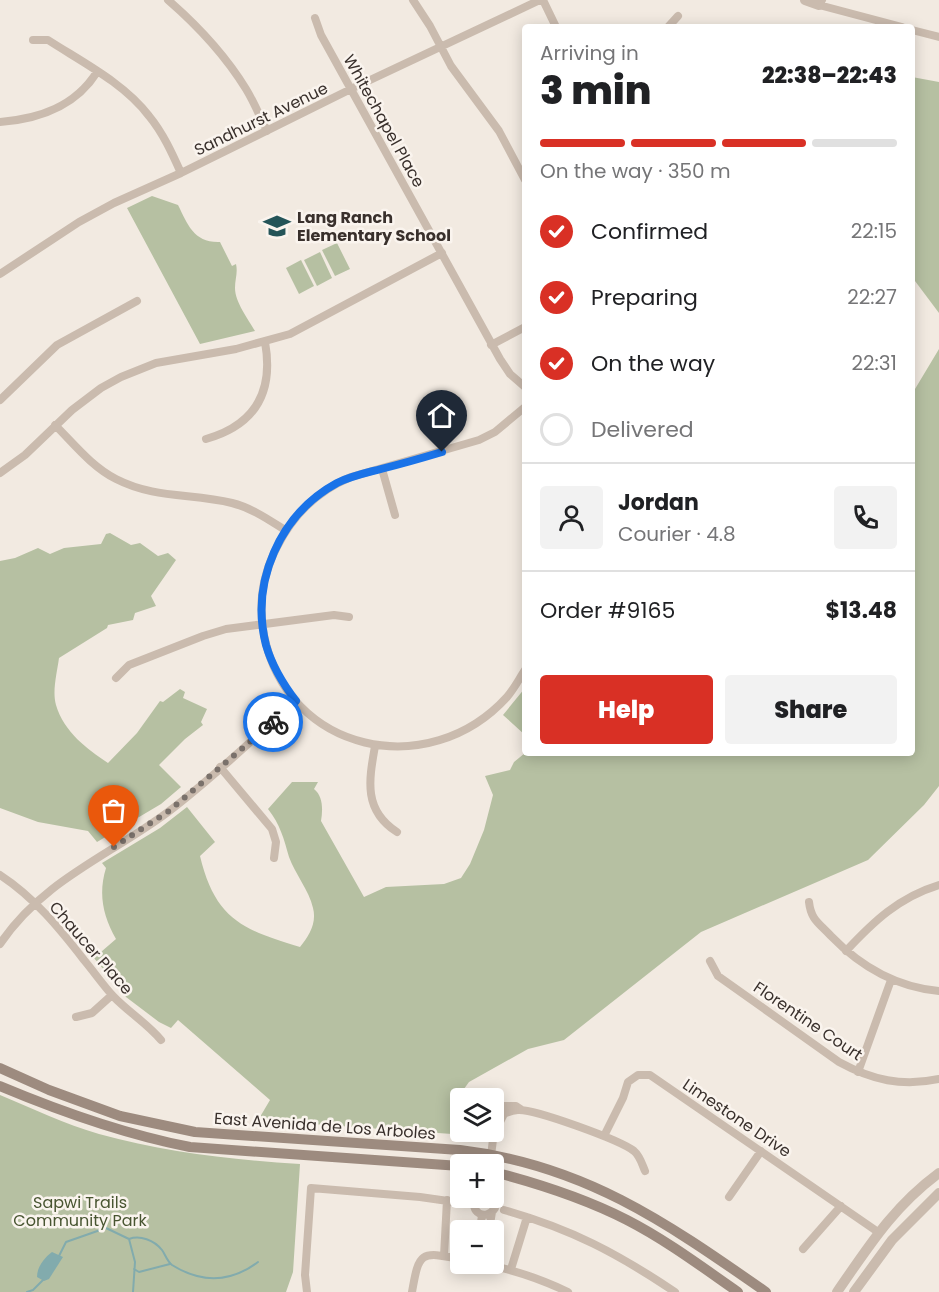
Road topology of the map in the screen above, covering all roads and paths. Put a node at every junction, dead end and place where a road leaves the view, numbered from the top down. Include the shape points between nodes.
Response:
1 (168, 0) edge
2 (413, 0) edge
3 (542, 0) edge
4 (805, 0) edge
5 (820, 2) edge
6 (678, 16) dead end
7 (315, 18) dead end
8 (554, 24) edge
9 (671, 24) edge
10 (892, 24) edge
11 (915, 31) edge
12 (939, 37) edge
13 (33, 40) dead end
14 (441, 46) junction
15 (97, 72) junction
16 (351, 89) junction
17 (0, 122) edge
18 (267, 131) junction
19 (181, 173) junction
20 (522, 174) edge
21 (442, 254) junction
22 (0, 274) edge
23 (137, 301) dead end
24 (522, 329) edge
25 (265, 342) junction
26 (491, 345) junction
27 (522, 384) edge
28 (0, 400) edge
29 (522, 410) edge
30 (55, 424) junction
31 (206, 439) dead end
32 (382, 469) junction
33 (0, 473) edge
34 (395, 515) dead end
35 (285, 530) junction
36 (349, 617) dead end
37 (262, 625) junction
38 (522, 675) edge
39 (116, 678) dead end
40 (296, 701) junction
41 (375, 746) junction
42 (220, 767) junction
43 (397, 832) dead end
44 (274, 858) dead end
45 (0, 875) edge
46 (939, 885) edge
47 (809, 902) dead end
48 (35, 904) junction
49 (0, 944) edge
50 (846, 951) junction
51 (710, 961) dead end
52 (891, 980) junction
53 (939, 991) edge
54 (112, 995) junction
55 (76, 1017) dead end
56 (161, 1040) dead end
57 (0, 1068) edge
58 (858, 1072) junction
59 (939, 1079) edge
60 (0, 1086) edge
61 (504, 1105) edge
62 (523, 1111) junction
63 (504, 1114) edge
64 (604, 1136) junction
65 (760, 1151) junction
66 (462, 1154) edge
67 (504, 1162) edge
68 (450, 1165) edge
69 (645, 1171) dead end
70 (939, 1173) edge
71 (504, 1175) edge
72 (939, 1193) edge
73 (729, 1197) dead end
74 (447, 1200) junction
75 (450, 1201) edge
76 (841, 1206) junction
77 (474, 1208) edge
78 (494, 1208) edge
79 (504, 1210) dead end
80 (492, 1212) junction
81 (482, 1215) junction
82 (527, 1217) junction
83 (481, 1220) edge
84 (491, 1220) edge
85 (878, 1232) junction
86 (803, 1249) dead end
87 (444, 1256) junction
88 (450, 1257) edge
89 (504, 1268) edge
90 (511, 1269) junction
91 (307, 1292) edge
92 (412, 1292) edge
93 (568, 1292) edge
94 (675, 1292) edge
95 (738, 1292) edge
96 (766, 1292) edge
97 (837, 1292) edge
98 (854, 1292) edge

1 - 18 street via 222,55 246,89
2 - 14 street
3 - 8 street
3 - 14 street, Sandhurst Avenue
4 - 5 street
5 - 10 street
6 - 9 street
7 - 16 street, Whitechapel Place
11 - 12 street
13 - 15 street via 48,40
14 - 16 street, Sandhurst Avenue
14 - 20 street via 499,131
15 - 17 street via 73,99 59,108 41,116
15 - 19 street via 148,114
16 - 18 street, Sandhurst Avenue
16 - 21 street, Whitechapel Place
18 - 19 street, Sandhurst Avenue
19 - 22 street, Sandhurst Avenue via 89,216
21 - 25 street via 314,323
21 - 26 street, Whitechapel Place
23 - 28 street via 57,345
24 - 26 street
25 - 30 street via 141,368 101,388
25 - 31 street via 268,375 258,404 237,426
26 - 27 street, Whitechapel Place
29 - 32 street via 479,440
30 - 33 street via 25,455
30 - 35 street via 96,465 126,484 159,494 235,504
32 - 34 street
32 - 35 street via 351,477 325,490
35 - 37 street via 265,577
36 - 37 street via 334,615
37 - 39 street via 203,636 129,665
37 - 40 street via 274,666
38 - 41 street via 491,712 452,736 401,748
40 - 41 street via 332,730
40 - 42 street
41 - 43 street via 370,776 372,802 378,816
42 - 44 street via 272,830 276,842
42 - 48 street via 169,811 82,866
45 - 48 street, Chaucer Place
46 - 50 street via 914,894 885,912
47 - 50 street via 811,915
48 - 49 street
48 - 54 street, Chaucer Place
50 - 52 street
51 - 58 street, Florentine Court via 718,976
52 - 53 street
52 - 58 street
54 - 55 street via 92,1013
54 - 56 street, Chaucer Place
57 - 66 main road, East Avenida de Los Arboles via 120,1116 195,1132 428,1148
58 - 59 street, Florentine Court via 890,1082
60 - 68 main road, East Avenida de Los Arboles via 114,1128 190,1147
61 - 62 street
62 - 63 street
62 - 64 street
64 - 65 street, Limestone Drive via 628,1082 644,1074 655,1077
64 - 69 street via 639,1155
65 - 73 street
65 - 76 street, Limestone Drive
67 - 96 main road, East Avenida de Los Arboles via 567,1176 637,1207
70 - 85 street via 900,1206
71 - 95 main road via 560,1190 627,1220
72 - 98 street via 892,1240
74 - 75 street
74 - 87 street
74 - 91 street via 310,1188
76 - 85 street, Limestone Drive
76 - 86 street
77 - 81 street
78 - 80 street
79 - 82 street
80 - 81 street
80 - 84 street
81 - 83 street
82 - 90 street
82 - 94 street via 587,1239 633,1263
85 - 97 street
87 - 88 street
87 - 92 street via 432,1254 420,1260
89 - 90 street
90 - 93 street

